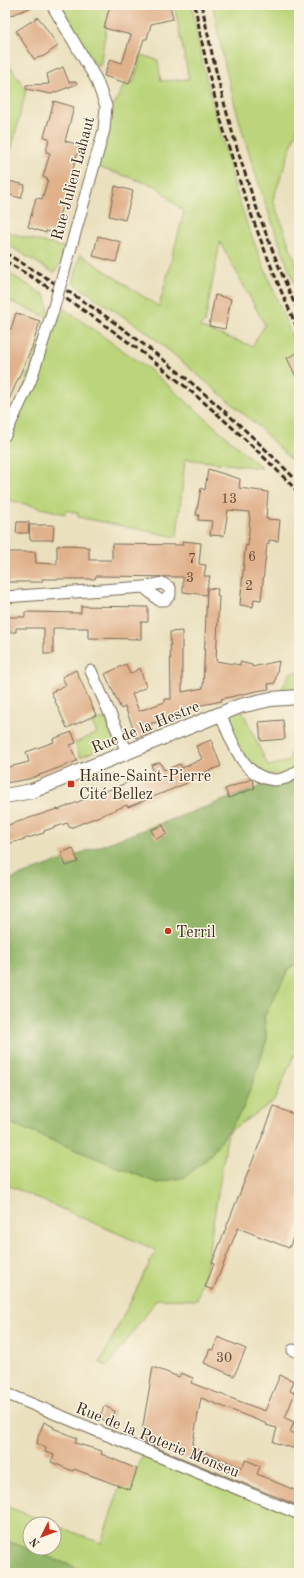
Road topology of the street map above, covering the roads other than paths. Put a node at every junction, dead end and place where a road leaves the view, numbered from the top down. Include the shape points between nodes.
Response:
1 (52, 5) edge
2 (5, 435) edge
3 (144, 587) dead end
4 (5, 597) edge
5 (91, 671) dead end
6 (299, 697) edge
7 (220, 714) junction
8 (127, 752) junction
9 (299, 770) edge
10 (5, 796) edge
11 (5, 1393) edge
12 (299, 1514) edge

1 - 2 street, Rue Julien Lahaut, bridge via 96,79 106,106 104,130 30,382
3 - 4 street
5 - 8 street
6 - 7 street, Rue de la Hestre via 271,699
7 - 8 street, Rue de la Hestre
7 - 9 street via 242,760 252,772 266,779 277,780
8 - 10 street, Rue de la Hestre via 32,791
11 - 12 street, Rue de la Poterie Monseu

